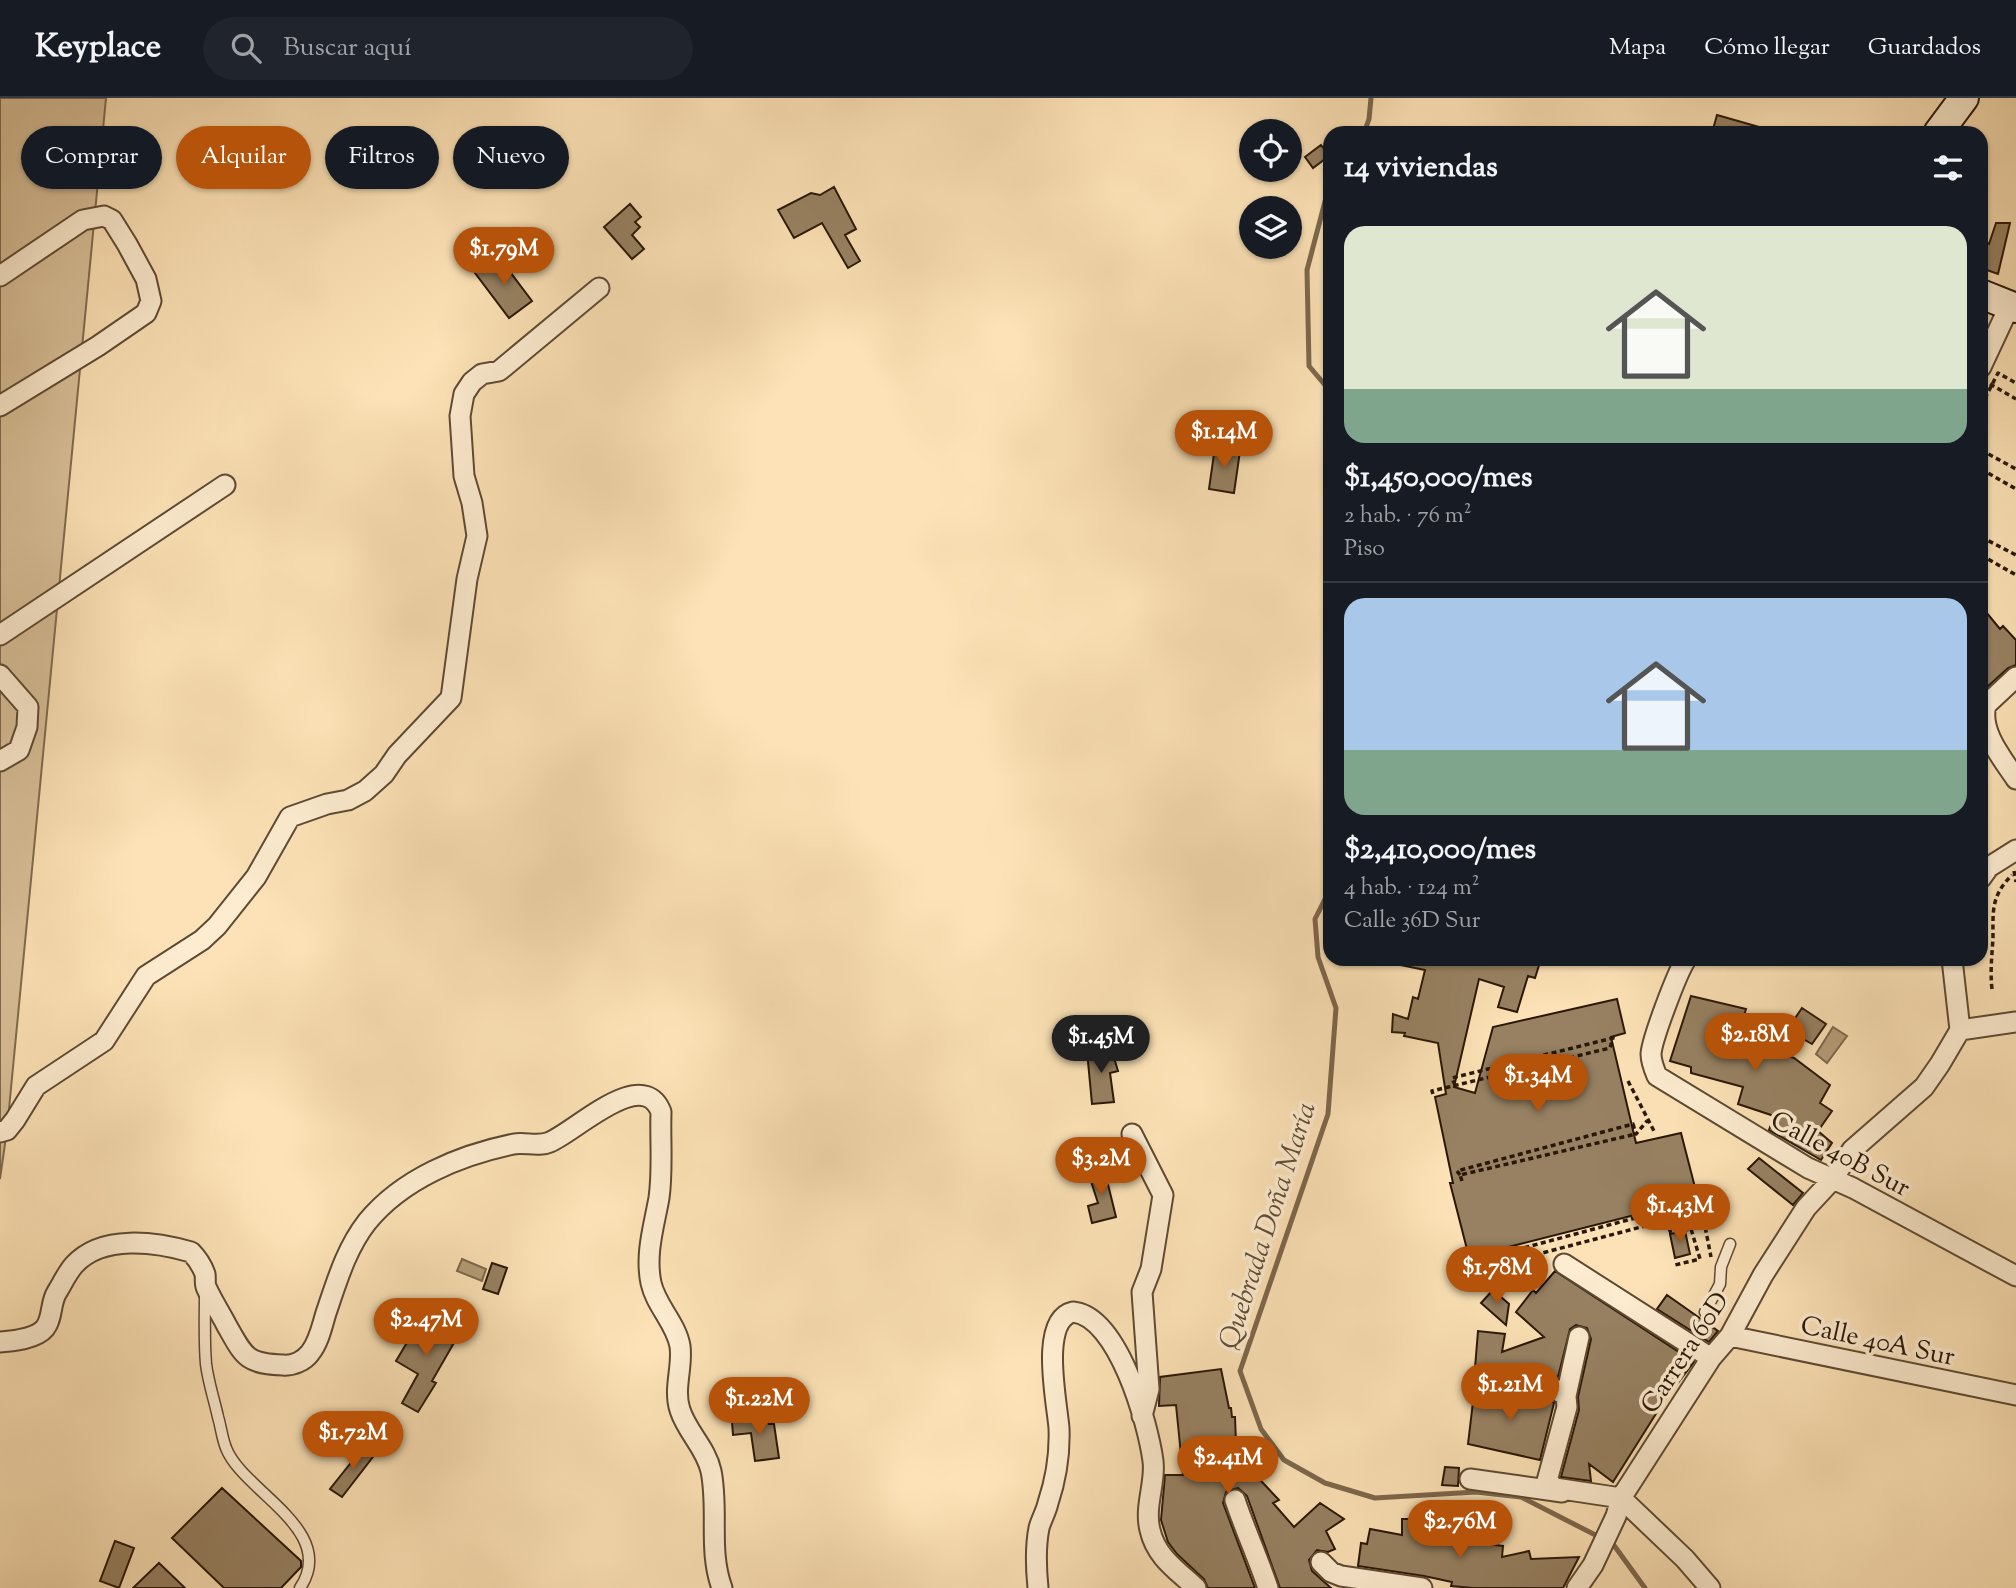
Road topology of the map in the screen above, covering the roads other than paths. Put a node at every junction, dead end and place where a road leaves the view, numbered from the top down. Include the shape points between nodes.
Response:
1 (1964, 98) edge
2 (1943, 126) edge
3 (0, 276) edge
4 (599, 288) dead end
5 (1988, 297) edge
6 (2012, 308) edge
7 (1989, 370) edge
8 (0, 406) edge
9 (225, 485) dead end
10 (0, 635) edge
11 (0, 675) edge
12 (2016, 677) edge
13 (1988, 699) edge
14 (1988, 732) edge
15 (2008, 754) edge
16 (0, 761) edge
17 (2016, 779) edge
18 (2016, 850) edge
19 (1988, 868) edge
20 (1683, 966) edge
21 (1953, 966) edge
22 (2016, 1022) edge
23 (1960, 1030) junction
24 (0, 1132) edge
25 (1132, 1134) dead end
26 (1832, 1180) junction
27 (1730, 1244) dead end
28 (1564, 1264) dead end
29 (2016, 1276) edge
30 (205, 1286) junction
31 (1705, 1312) dead end
32 (1730, 1336) junction
33 (1579, 1337) dead end
34 (0, 1342) edge
35 (1711, 1358) junction
36 (1485, 1379) dead end
37 (2016, 1395) edge
38 (1566, 1396) junction
39 (1142, 1417) junction
40 (1470, 1479) dead end
41 (1235, 1500) dead end
42 (1618, 1505) junction
43 (1321, 1562) dead end
44 (300, 1588) edge
45 (722, 1588) edge
46 (1038, 1588) edge
47 (1196, 1588) edge
48 (1268, 1588) edge
49 (1422, 1588) edge
50 (1577, 1588) edge
51 (1710, 1588) edge

1 - 2 main road
3 - 8 street via 83,220 104,216 113,220 127,244 146,279 151,301 146,313
4 - 24 street via 499,371 482,374 464,394 460,416 464,476 477,536 451,698 365,791 290,817 256,877 217,926 146,976 104,1041 36,1086 15,1120
5 - 6 main road
6 - 7 street
9 - 10 street
11 - 16 street via 28,707 19,750
12 - 13 street
14 - 15 street
15 - 17 street
18 - 19 street
20 - 26 street, Calle 40B Sur via 1651,1052 1657,1076
21 - 23 street
22 - 23 street
23 - 26 street, Carrera 60D via 1924,1087 1852,1150
25 - 39 street via 1163,1195 1151,1269 1142,1292 1149,1389
26 - 29 street, Calle 40B Sur
26 - 32 street, Carrera 60D via 1806,1208
27 - 31 lane via 1720,1284
28 - 35 street
30 - 34 street via 205,1275 191,1252 150,1243 118,1245 86,1256 72,1267 54,1296 44,1330
30 - 44 lane via 206,1366 226,1450 280,1506 311,1553
30 - 45 street via 246,1356 264,1364 299,1362 315,1346 341,1267 357,1237 403,1187 496,1149 547,1144 604,1107 631,1095 649,1097 661,1112 651,1284 680,1347 680,1410 711,1472 714,1558
32 - 35 street, Carrera 60D
32 - 37 street, Calle 40A Sur
33 - 38 street
35 - 42 street, Carrera 60D
36 - 38 street via 1553,1388
38 - 42 street via 1547,1481 1555,1488
39 - 46 street via 1129,1373 1102,1327 1079,1313 1062,1317 1053,1343 1058,1457 1037,1540
39 - 47 street via 1154,1463 1147,1507 1150,1531 1166,1562
40 - 42 street
41 - 48 street
42 - 50 street, Carrera 60D
42 - 51 street via 1685,1559
43 - 49 street via 1341,1576

